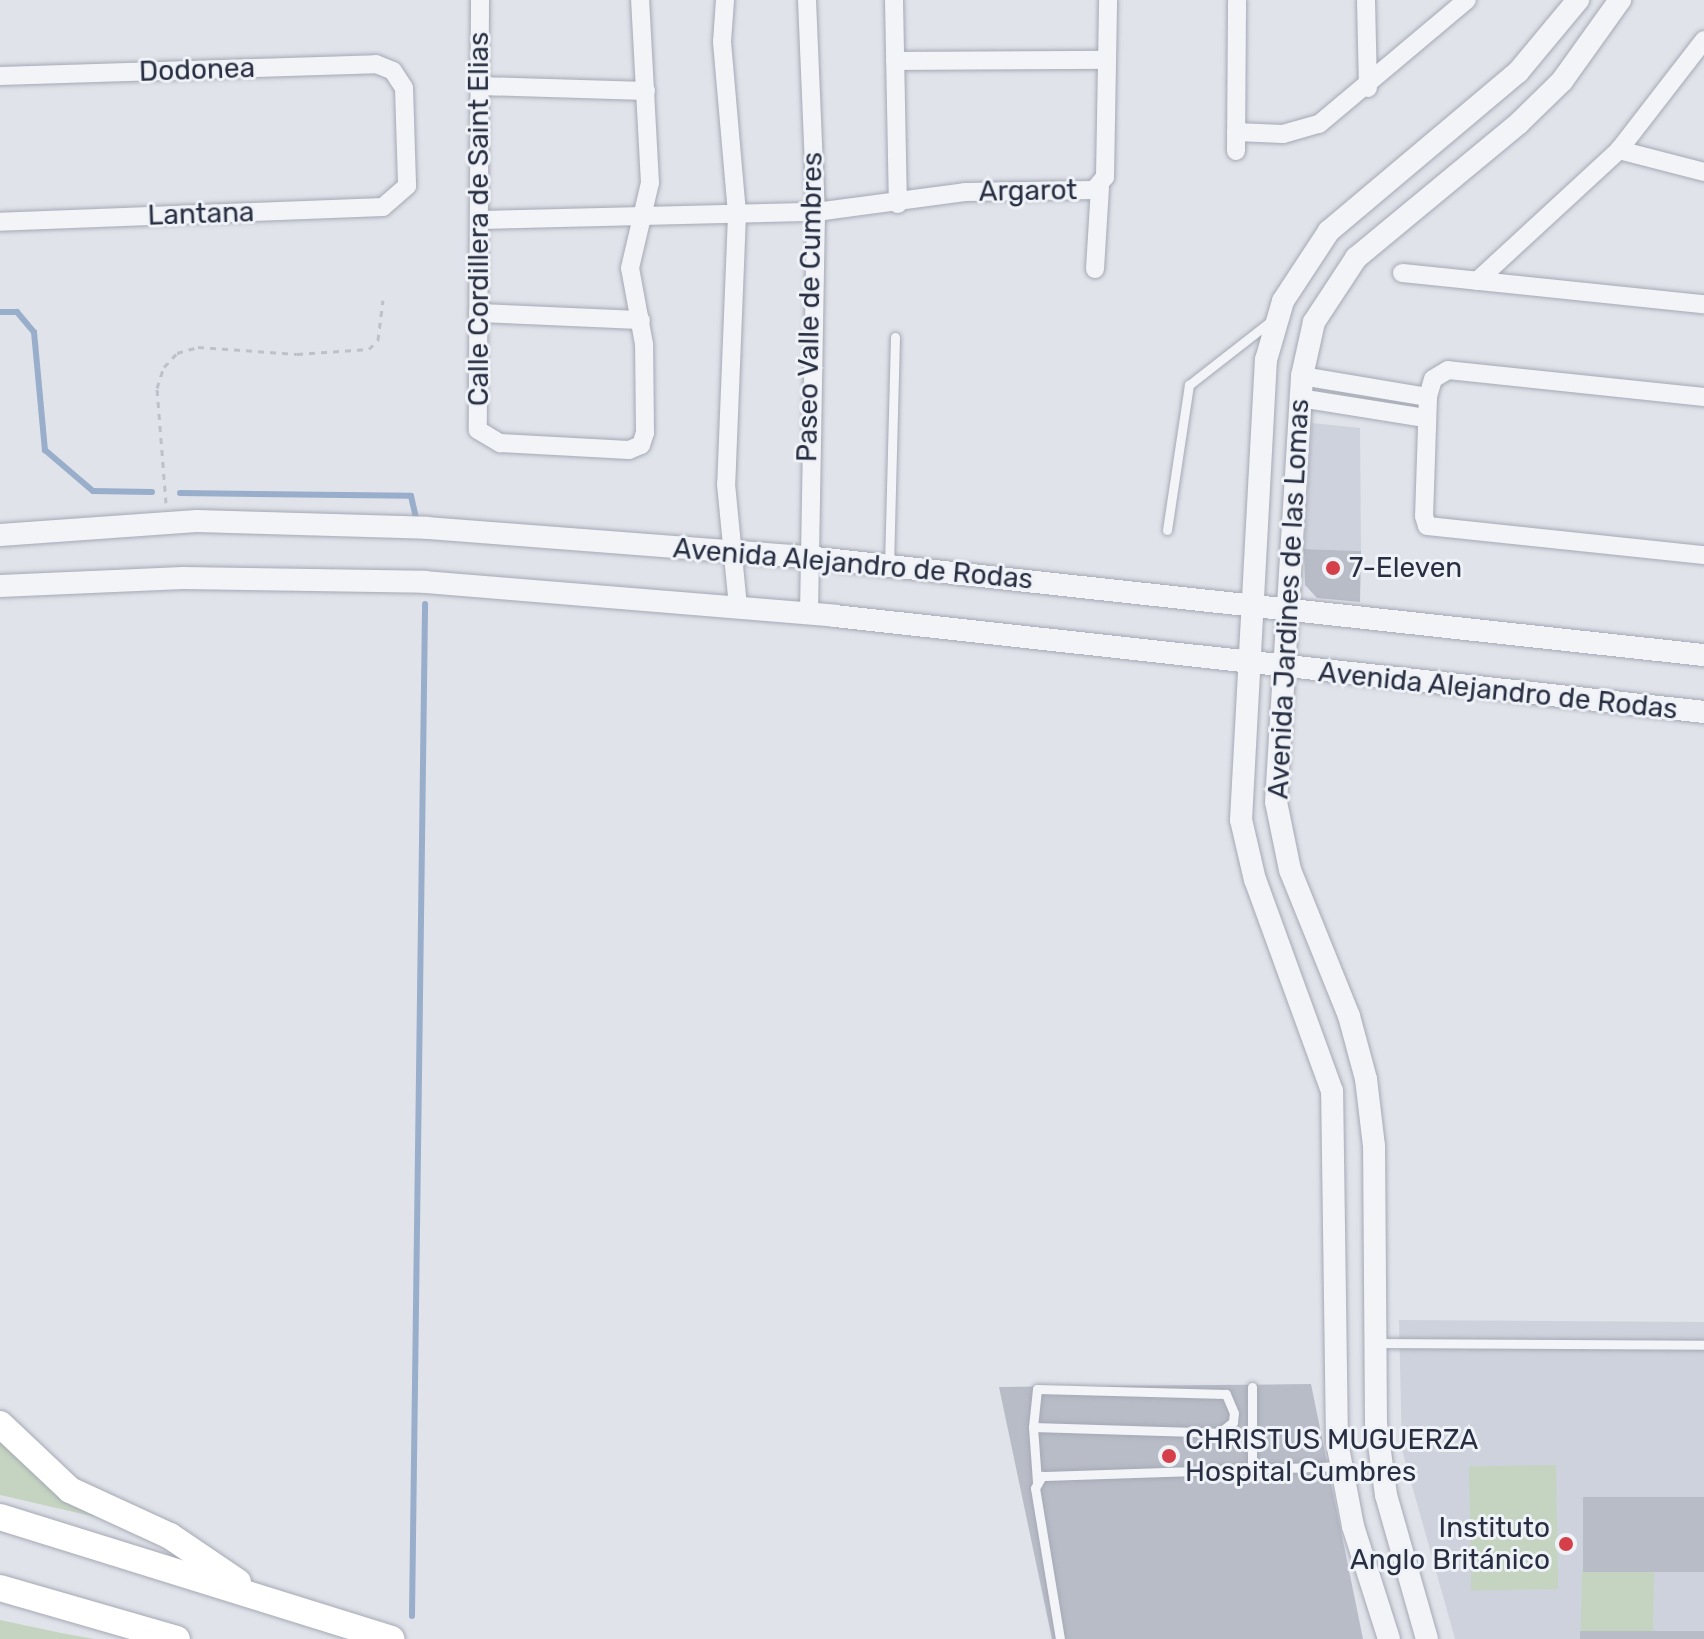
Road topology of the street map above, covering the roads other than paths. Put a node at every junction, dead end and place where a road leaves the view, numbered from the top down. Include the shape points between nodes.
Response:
1 (480, 0) edge
2 (640, 0) edge
3 (725, 0) edge
4 (807, 0) edge
5 (894, 0) edge
6 (1108, 0) edge
7 (1237, 0) edge
8 (1366, 0) edge
9 (1467, 0) edge
10 (1578, 0) edge
11 (1617, 1) edge
12 (1704, 40) edge
13 (1107, 60) junction
14 (895, 61) junction
15 (0, 76) edge
16 (480, 86) junction
17 (1368, 88) junction
18 (646, 91) junction
19 (1619, 150) junction
20 (1704, 172) edge
21 (1100, 187) junction
22 (399, 199) joint
23 (898, 204) junction
24 (816, 212) junction
25 (737, 215) junction
26 (644, 219) junction
27 (479, 220) junction
28 (0, 222) edge
29 (1329, 231) junction
30 (1356, 258) junction
31 (1095, 269) dead end
32 (1402, 273) dead end
33 (1477, 281) junction
34 (1704, 304) edge
35 (478, 313) junction
36 (1278, 316) junction
37 (641, 320) junction
38 (895, 337) dead end
39 (1301, 387) junction
40 (1428, 397) junction
41 (1704, 397) edge
42 (1425, 418) junction
43 (1167, 530) dead end
44 (0, 535) edge
45 (731, 551) junction
46 (1704, 555) edge
47 (807, 557) junction
48 (889, 566) junction
49 (0, 586) edge
50 (1250, 604) junction
51 (738, 607) junction
52 (1288, 609) junction
53 (809, 614) junction
54 (1704, 655) edge
55 (1246, 664) junction
56 (1283, 669) junction
57 (1704, 712) edge
58 (1373, 1343) junction
59 (1704, 1345) edge
60 (1252, 1387) dead end
61 (0, 1424) edge
62 (1033, 1427) junction
63 (1341, 1466) junction
64 (1252, 1472) junction
65 (1037, 1482) junction
66 (0, 1517) edge
67 (0, 1588) edge
68 (246, 1589) junction
69 (177, 1639) edge
70 (391, 1639) edge
71 (1060, 1639) edge
72 (1389, 1639) edge
73 (1427, 1639) edge

1 - 16 street, Calle Cordillera de Saint Elias
2 - 18 street
3 - 25 street via 723,53
4 - 24 street, Paseo Valle de Cumbres
5 - 14 street
6 - 13 street, Argarot
7 - 17 street via 1236,141 1309,129
8 - 17 street
9 - 17 street
10 - 29 street, Avenida Jardines de las Lomas via 1518,72
11 - 30 street, Avenida Jardines de las Lomas via 1562,81
12 - 19 street
13 - 14 street
13 - 21 street, Argarot
14 - 23 street
15 - 22 street, Dodonea via 376,64 393,71 404,88 407,186
16 - 18 street
16 - 27 street, Calle Cordillera de Saint Elias
18 - 26 street via 650,183
19 - 20 street
19 - 33 street
21 - 23 street, Argarot via 965,192
21 - 31 street
22 - 28 street, Lantana via 383,207
23 - 24 street, Argarot
24 - 25 street, Argarot
24 - 47 street, Paseo Valle de Cumbres
25 - 26 street, Argarot
25 - 45 street via 726,484
26 - 27 street, Argarot
26 - 37 street via 630,268
27 - 35 street, Calle Cordillera de Saint Elias
29 - 30 street
29 - 36 street, Avenida Jardines de las Lomas via 1299,271
30 - 39 street, Avenida Jardines de las Lomas via 1314,322
32 - 33 street
33 - 34 street
35 - 37 street
35 - 37 street, Calle Cordillera de Saint Elias via 481,437 600,449 641,445
36 - 43 lane via 1189,385
36 - 50 street, Avenida Jardines de las Lomas via 1266,360
38 - 48 lane
39 - 40 street
39 - 42 street
39 - 52 street, Avenida Jardines de las Lomas
40 - 41 street via 1433,379 1448,370
40 - 42 street
42 - 46 street via 1427,526
44 - 45 street, Avenida Alejandro de Rodas via 167,523 427,528
45 - 47 street, Avenida Alejandro de Rodas
45 - 51 street
47 - 48 street, Avenida Alejandro de Rodas
47 - 53 street, Paseo Valle de Cumbres
48 - 50 street, Avenida Alejandro de Rodas
49 - 51 street, Avenida Alejandro de Rodas via 261,578 425,582
50 - 52 street, Avenida Alejandro de Rodas
50 - 55 street, Avenida Jardines de las Lomas
51 - 53 street, Avenida Alejandro de Rodas
52 - 54 street, Avenida Alejandro de Rodas
52 - 56 street, Avenida Jardines de las Lomas
53 - 55 street, Avenida Alejandro de Rodas
55 - 56 street, Avenida Alejandro de Rodas
55 - 63 street, Avenida Jardines de las Lomas via 1238,791 1246,849 1323,1056 1337,1127 1334,1385
56 - 57 street, Avenida Alejandro de Rodas
56 - 58 street, Avenida Jardines de las Lomas via 1278,827 1349,1016 1371,1112
58 - 59 lane
58 - 73 street, Avenida Jardines de las Lomas via 1386,1495
60 - 64 lane
61 - 68 main road via 70,1490 198,1551
62 - 62 lane via 1219,1433 1233,1422 1234,1413 1226,1394 1037,1389
62 - 65 lane
63 - 64 lane
63 - 72 street, Avenida Jardines de las Lomas
64 - 65 lane via 1058,1472
65 - 71 lane
66 - 68 main road
67 - 69 main road
68 - 70 main road

